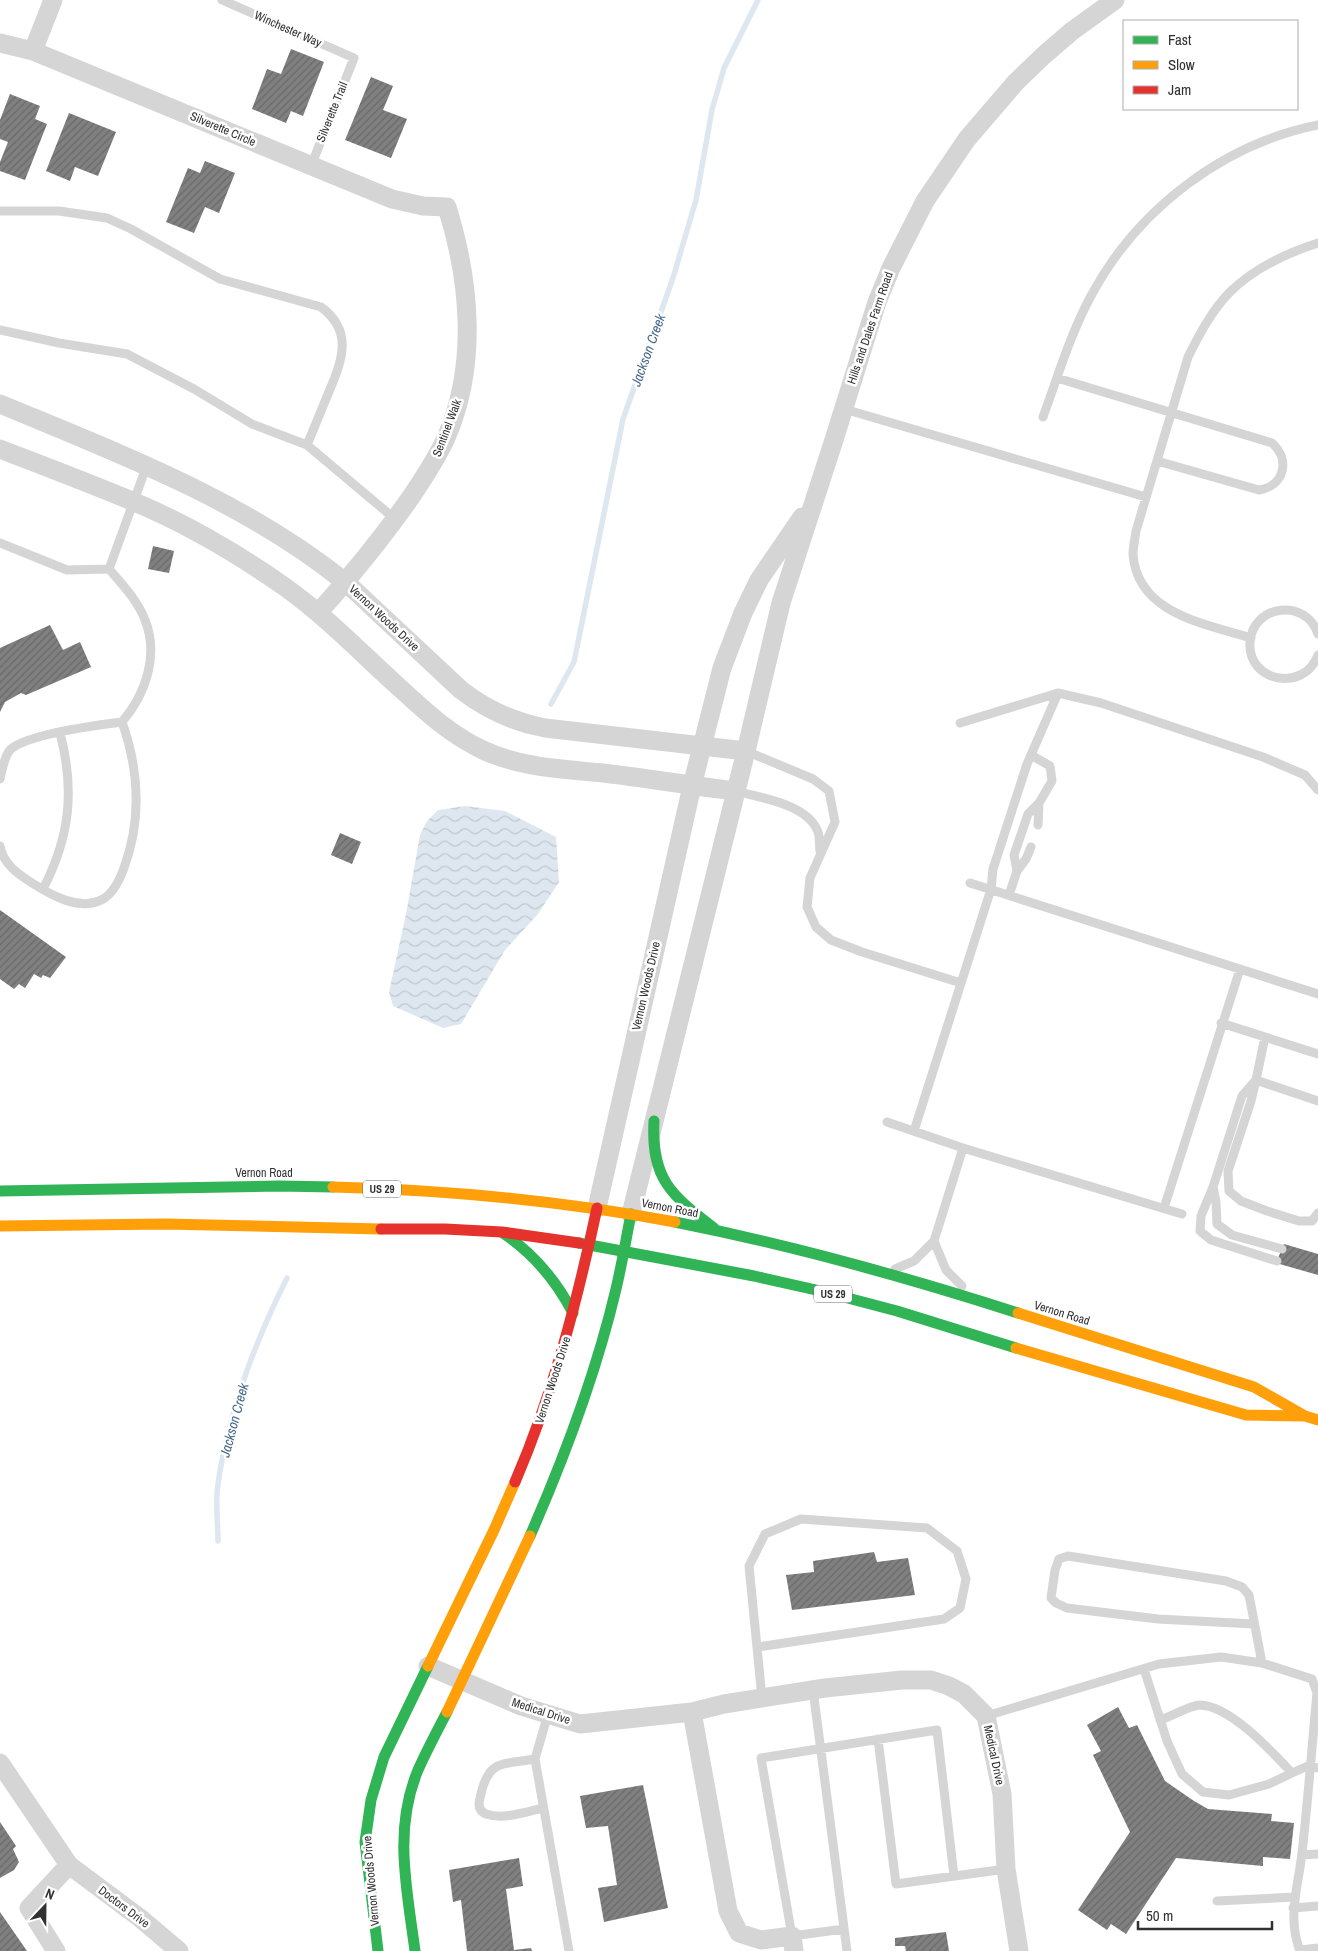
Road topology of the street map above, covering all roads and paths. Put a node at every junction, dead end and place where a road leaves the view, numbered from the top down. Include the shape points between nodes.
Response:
1 (53, 0) edge
2 (222, 0) edge
3 (1115, 0) edge
4 (0, 43) edge
5 (33, 51) junction
6 (354, 58) joint
7 (1318, 125) edge
8 (311, 166) junction
9 (447, 207) joint
10 (0, 211) edge
11 (1318, 243) edge
12 (0, 330) edge
13 (1057, 378) junction
14 (0, 404) edge
15 (844, 409) junction
16 (1171, 413) junction
17 (1043, 417) dead end
18 (307, 445) junction
19 (0, 449) edge
20 (1157, 461) junction
21 (147, 465) junction
22 (816, 498) junction
23 (1146, 498) junction
24 (134, 502) junction
25 (395, 519) junction
26 (0, 543) edge
27 (109, 568) junction
28 (345, 583) junction
29 (318, 613) junction
30 (1318, 634) edge
31 (1251, 638) junction
32 (1318, 655) edge
33 (1058, 693) junction
34 (122, 722) junction
35 (960, 723) dead end
36 (60, 733) junction
37 (703, 746) junction
38 (746, 751) junction
39 (1031, 755) junction
40 (0, 779) edge
41 (692, 786) junction
42 (1318, 790) edge
43 (736, 791) junction
44 (1039, 803) junction
45 (1038, 825) dead end
46 (0, 846) edge
47 (1031, 847) dead end
48 (820, 852) junction
49 (1017, 871) junction
50 (970, 883) dead end
51 (42, 889) junction
52 (991, 889) junction
53 (1009, 895) junction
54 (1240, 969) junction
55 (961, 983) junction
56 (1318, 994) edge
57 (1221, 1023) junction
58 (1265, 1038) junction
59 (1318, 1054) edge
60 (1256, 1080) junction
61 (1318, 1100) edge
62 (654, 1121) junction
63 (887, 1122) dead end
64 (914, 1131) junction
65 (963, 1148) junction
66 (1213, 1187) junction
67 (0, 1191) edge
68 (597, 1208) junction
69 (1164, 1208) junction
70 (1318, 1213) edge
71 (631, 1214) junction
72 (1182, 1214) dead end
73 (0, 1226) edge
74 (502, 1232) junction
75 (719, 1232) junction
76 (934, 1241) junction
77 (588, 1244) junction
78 (1282, 1249) dead end
79 (625, 1252) junction
80 (1277, 1260) dead end
81 (887, 1273) junction
82 (976, 1300) junction
83 (573, 1313) junction
84 (1305, 1416) junction
85 (1318, 1420) edge
86 (1254, 1624) junction
87 (758, 1646) junction
88 (1262, 1663) junction
89 (428, 1666) junction
90 (1144, 1669) junction
91 (1315, 1676) edge
92 (461, 1682) junction
93 (813, 1690) junction
94 (762, 1699) junction
95 (692, 1712) junction
96 (548, 1714) junction
97 (986, 1716) junction
98 (1160, 1720) junction
99 (878, 1739) junction
100 (820, 1748) junction
101 (535, 1759) junction
102 (0, 1763) edge
103 (1314, 1766) edge
104 (1292, 1773) junction
105 (543, 1808) junction
106 (1318, 1854) edge
107 (1302, 1855) junction
108 (69, 1865) junction
109 (1006, 1868) junction
110 (954, 1876) junction
111 (1295, 1897) junction
112 (1218, 1902) dead end
113 (1318, 1906) edge
114 (1293, 1908) junction
115 (844, 1929) junction
116 (793, 1943) edge
117 (1318, 1948) edge
118 (56, 1951) edge
119 (179, 1951) edge
120 (378, 1951) edge
121 (415, 1951) edge
122 (569, 1951) edge
123 (847, 1951) edge
124 (1019, 1951) edge
125 (1300, 1951) edge

1 - 5 street
2 - 6 lane, Winchester Way
3 - 15 street, Hills and Dales Farm Road via 1072,31 1016,82 990,110 945,170 891,268 877,302
4 - 5 street, Silverette Circle
5 - 8 street, Silverette Circle
6 - 8 lane, Silverette Trail
7 - 13 lane via 1279,136 1223,160 1170,197 1108,266 1091,294
8 - 9 street, Silverette Circle via 392,199
9 - 25 street, Sentinel Walk via 465,285 467,338 462,390 436,460
10 - 18 lane via 59,211 107,218 220,279 284,295 328,312 341,332 343,351
11 - 16 lane via 1294,250 1230,292 1194,345
12 - 18 lane via 127,354 194,388 252,424
13 - 16 lane
13 - 17 lane
14 - 21 street, Vernon Woods Drive
15 - 22 street, Hills and Dales Farm Road
15 - 23 lane
16 - 20 lane
16 - 20 lane via 1272,443 1284,460 1282,471 1277,482 1259,490
18 - 25 lane
19 - 24 street
20 - 23 lane
21 - 24 lane
21 - 28 street, Vernon Woods Drive via 244,515
22 - 37 street, Hills and Dales Farm Road via 759,580 742,613 722,668
22 - 38 street, Hills and Dales Farm Road via 780,603
23 - 31 lane via 1133,554 1138,577 1152,598 1185,617
24 - 27 lane
24 - 29 street via 251,565
25 - 28 street, Sentinel Walk
26 - 27 lane via 67,570
27 - 34 lane via 145,619 150,649 143,691
28 - 29 street, Sentinel Walk
28 - 37 street, Vernon Woods Drive via 461,690 496,713 545,728
29 - 41 street via 435,720 485,751 542,768
30 - 31 lane via 1309,619 1289,609 1267,614 1258,622
31 - 32 lane via 1257,665 1276,678 1287,679 1308,671
33 - 35 lane
33 - 39 lane
33 - 42 lane via 1101,703 1263,758 1305,775
34 - 36 lane
34 - 51 lane via 133,760 137,799 132,839 121,877 104,899 87,903 68,901
36 - 40 lane via 17,745 9,752
36 - 51 lane via 68,772 68,812 59,852
37 - 38 street, Vernon Woods Drive
37 - 41 street, Vernon Woods Drive
38 - 43 street
38 - 48 lane via 813,779 829,791 834,822
39 - 44 lane via 1050,766 1052,781
39 - 52 lane via 993,869
41 - 43 street
41 - 68 street, Vernon Woods Drive
43 - 48 lane via 784,804 807,816 818,832
43 - 62 street
44 - 45 lane
44 - 49 lane via 1028,814 1014,855
46 - 51 lane via 9,865
47 - 49 lane
48 - 55 lane via 810,878 807,907 816,927 831,940 862,952
49 - 53 lane
50 - 52 lane
52 - 53 lane
52 - 55 lane
53 - 54 lane
54 - 56 lane
54 - 57 lane
55 - 64 lane
57 - 58 lane
57 - 69 lane
58 - 59 lane
58 - 60 lane
60 - 61 lane
60 - 66 lane via 1242,1096
60 - 70 lane via 1228,1171 1229,1190 1241,1201 1299,1222 1312,1221
62 - 71 street
62 - 75 main road via 654,1150 662,1178 684,1206
63 - 64 lane
64 - 65 lane
65 - 69 lane
65 - 76 lane
66 - 78 lane via 1217,1224 1232,1235
66 - 80 lane via 1201,1216 1200,1231 1211,1240
67 - 68 main road, Vernon Road / US 29 via 279,1186 354,1188 511,1198
68 - 71 main road, Vernon Road / US 29
68 - 77 main road, Vernon Woods Drive
69 - 72 lane
71 - 75 main road, Vernon Road / US 29
71 - 79 main road
73 - 74 main road, Vernon Road / US 29 via 165,1224
74 - 77 main road, Vernon Road / US 29
74 - 83 main road via 548,1270
75 - 81 main road, Vernon Road / US 29
76 - 81 lane via 914,1261
76 - 82 lane via 946,1270
77 - 79 main road, Vernon Road / US 29
77 - 83 main road, Vernon Woods Drive
79 - 84 main road, Vernon Road / US 29 via 754,1276 897,1311 1246,1415
79 - 92 main road via 610,1319 585,1402 558,1474
81 - 82 main road, Vernon Road / US 29
82 - 84 main road, Vernon Road / US 29 via 1254,1387
83 - 89 main road, Vernon Woods Drive via 528,1454
84 - 85 main road, Vernon Road / US 29
86 - 86 lane via 1249,1595 1226,1581 1068,1556 1059,1559 1055,1570 1052,1598 1067,1608 1158,1620
86 - 88 lane
87 - 87 lane via 750,1566 765,1534 801,1519 927,1528 957,1551 966,1579 960,1608 944,1619
87 - 94 lane
88 - 90 lane via 1221,1656
88 - 91 lane
89 - 92 street, Medical Drive
89 - 120 main road, Vernon Woods Drive via 384,1757 367,1821 365,1842
90 - 97 lane
90 - 98 lane
91 - 103 lane
92 - 96 street, Medical Drive
92 - 121 main road via 418,1771 406,1814 403,1850
93 - 94 street, Medical Drive
93 - 97 street, Medical Drive via 931,1680 964,1694
93 - 100 lane
94 - 95 street, Medical Drive
95 - 96 street, Medical Drive via 580,1724
95 - 116 street via 728,1911 739,1933 762,1940
96 - 101 lane
97 - 109 street, Medical Drive via 1002,1794
98 - 104 lane via 1199,1705 1218,1709 1260,1739
98 - 104 lane via 1182,1774 1203,1792 1229,1795 1269,1784
99 - 100 lane
99 - 110 lane via 896,1884
99 - 110 lane via 937,1730
100 - 115 lane
100 - 116 lane via 761,1758
101 - 105 lane
101 - 105 lane via 496,1766 489,1771 478,1805 486,1814 499,1816
102 - 108 street, Doctors Drive
103 - 104 lane
103 - 107 lane
105 - 122 lane
106 - 107 lane
107 - 111 lane
108 - 118 street via 29,1908
108 - 119 street, Doctors Drive
109 - 110 lane
109 - 124 street, Medical Drive
111 - 112 lane
111 - 114 lane
113 - 114 lane
114 - 125 lane via 1294,1936
115 - 116 lane
115 - 123 lane
117 - 125 lane

